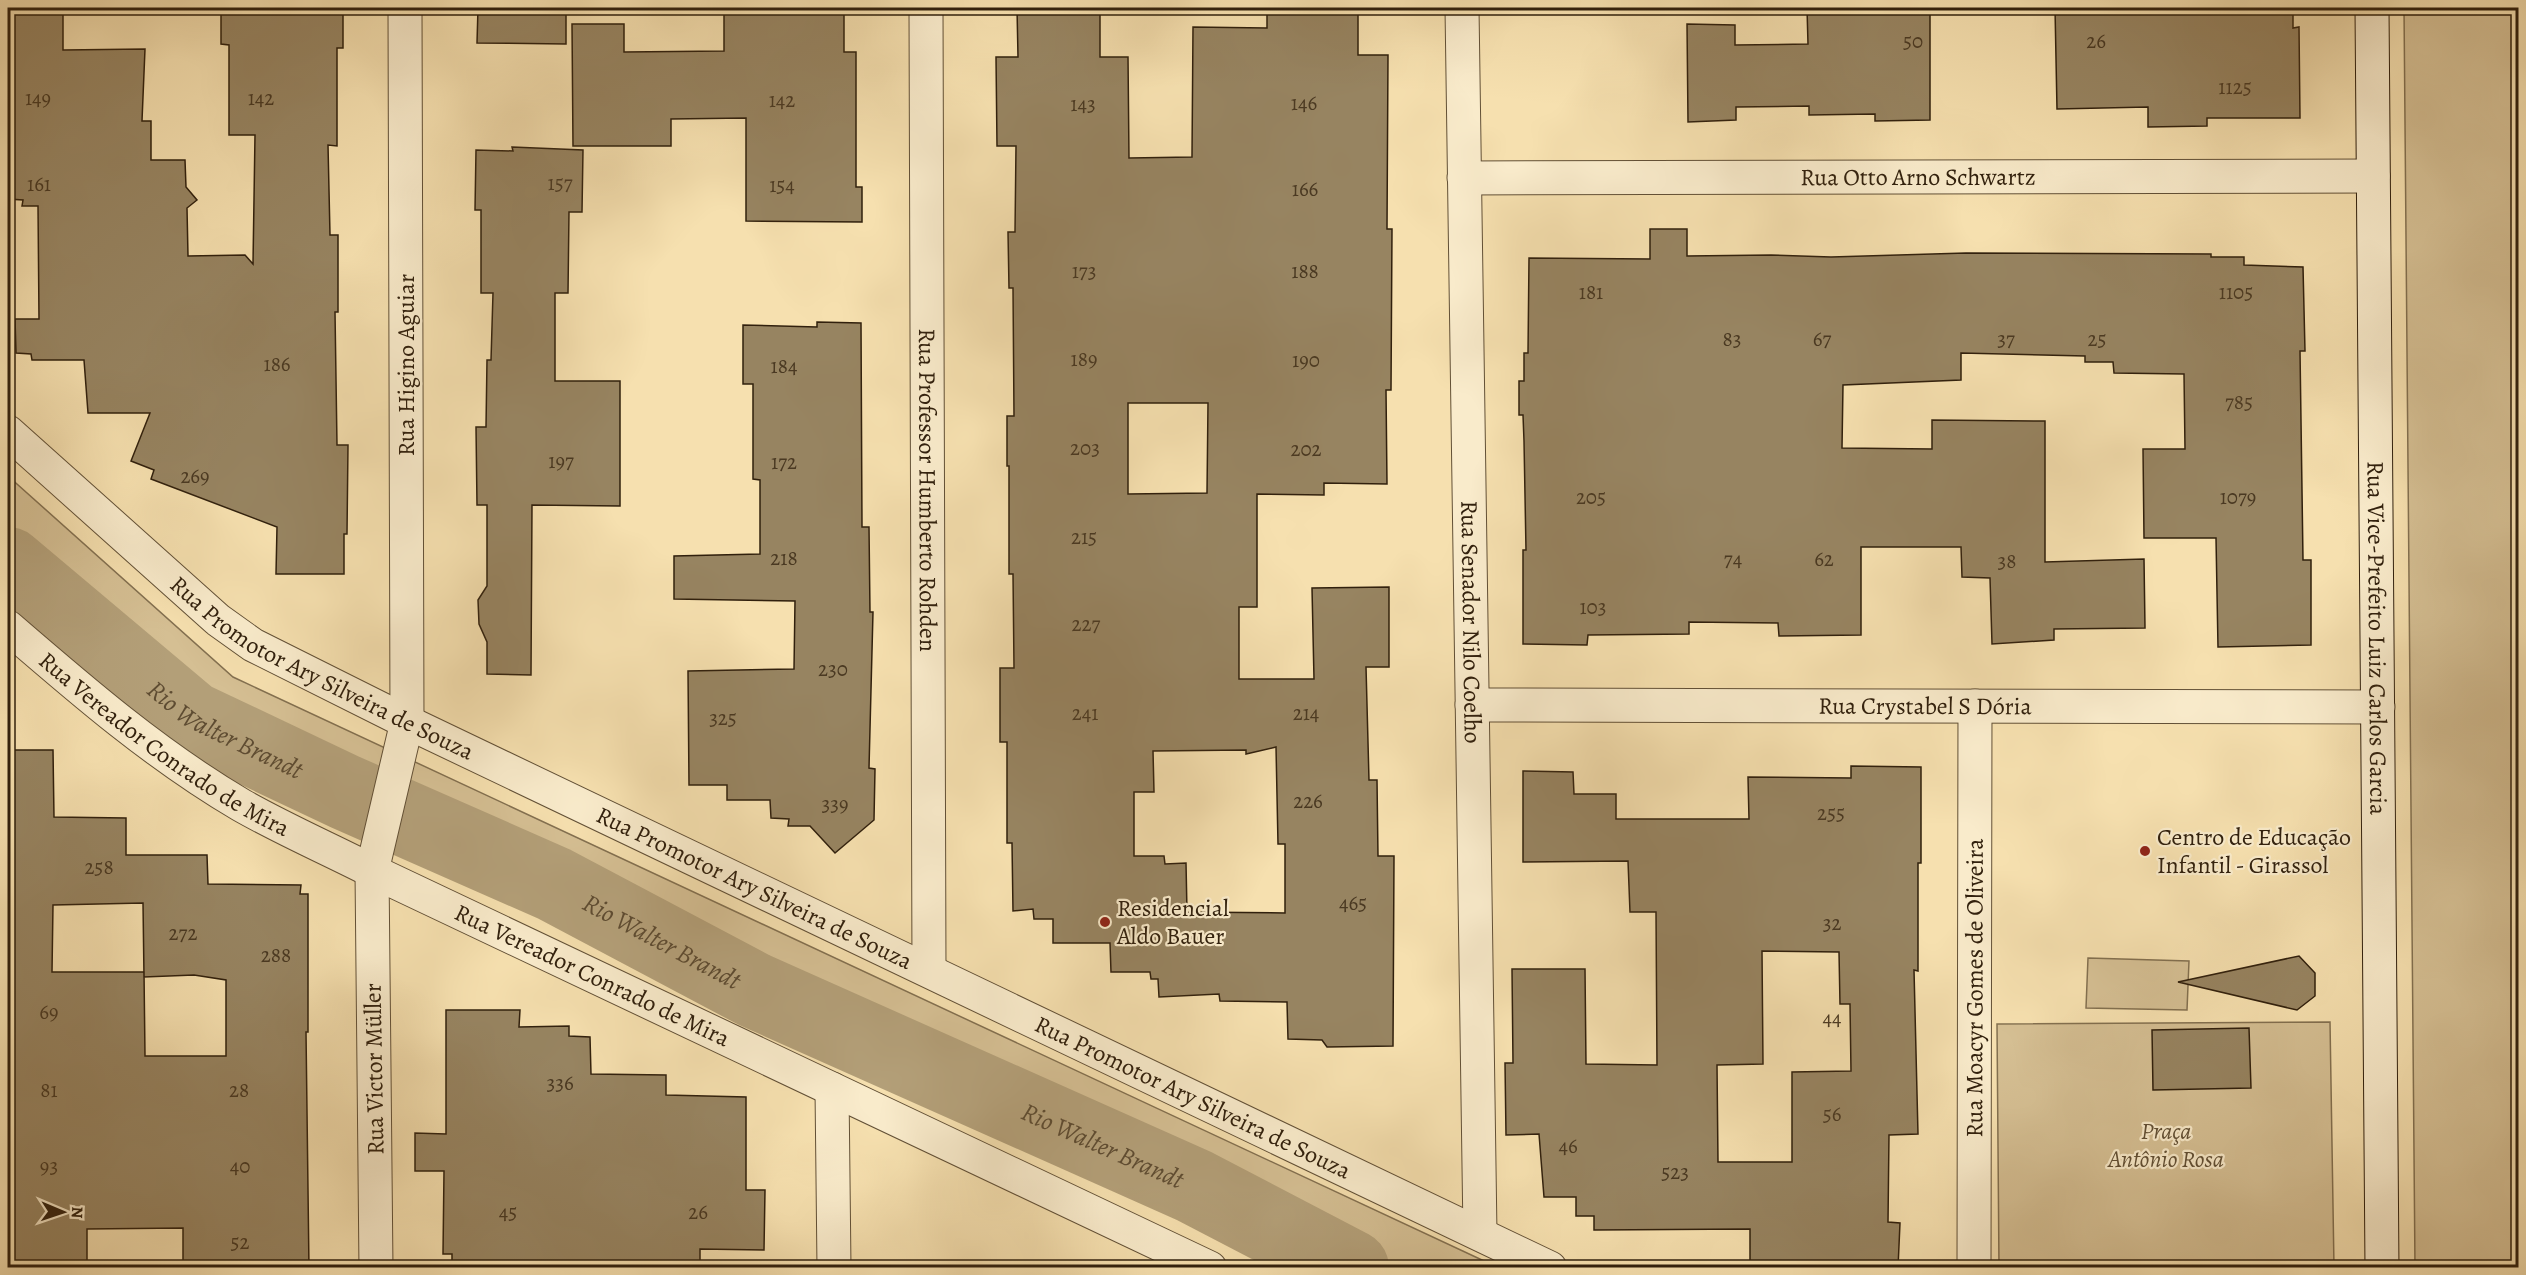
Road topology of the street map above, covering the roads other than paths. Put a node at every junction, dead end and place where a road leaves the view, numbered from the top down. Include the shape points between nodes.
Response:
1 (405, 8) edge
2 (926, 8) edge
3 (1462, 8) edge
4 (2372, 8) edge
5 (2373, 176) junction
6 (1464, 178) junction
7 (8, 432) edge
8 (8, 627) edge
9 (1472, 705) junction
10 (1975, 706) junction
11 (2378, 707) junction
12 (407, 722) junction
13 (372, 871) junction
14 (929, 970) junction
15 (832, 1089) junction
16 (1480, 1234) junction
17 (376, 1268) edge
18 (834, 1268) edge
19 (1209, 1268) edge
20 (1550, 1268) edge
21 (1974, 1268) edge
22 (2382, 1268) edge

1 - 12 street, Rua Higino Aguiar
2 - 14 street, Rua Professor Humberto Rohden
3 - 6 street, Rua Senador Nilo Coelho
4 - 5 street, Rua Vice-Prefeito Luiz Carlos Garcia
5 - 6 street, Rua Otto Arno Schwartz
5 - 11 street, Rua Vice-Prefeito Luiz Carlos Garcia
6 - 9 street, Rua Senador Nilo Coelho
7 - 12 street, Rua Promotor Ary Silveira de Souza via 218,620 253,645
8 - 13 street, Rua Vereador Conrado de Mira via 112,717 178,764 242,805
9 - 10 street, Rua Crystabel S Dória
9 - 16 street, Rua Senador Nilo Coelho
10 - 11 street, Rua Crystabel S Dória
10 - 21 street, Rua Moacyr Gomes de Oliveira
11 - 22 street, Rua Vice-Prefeito Luiz Carlos Garcia
12 - 13 street, Rua Higino Aguiar
12 - 14 street, Rua Promotor Ary Silveira de Souza
13 - 15 street, Rua Vereador Conrado de Mira
13 - 17 street, Rua Victor Müller
14 - 16 street, Rua Promotor Ary Silveira de Souza
15 - 18 street
15 - 19 street, Rua Vereador Conrado de Mira
16 - 20 street, Rua Promotor Ary Silveira de Souza

